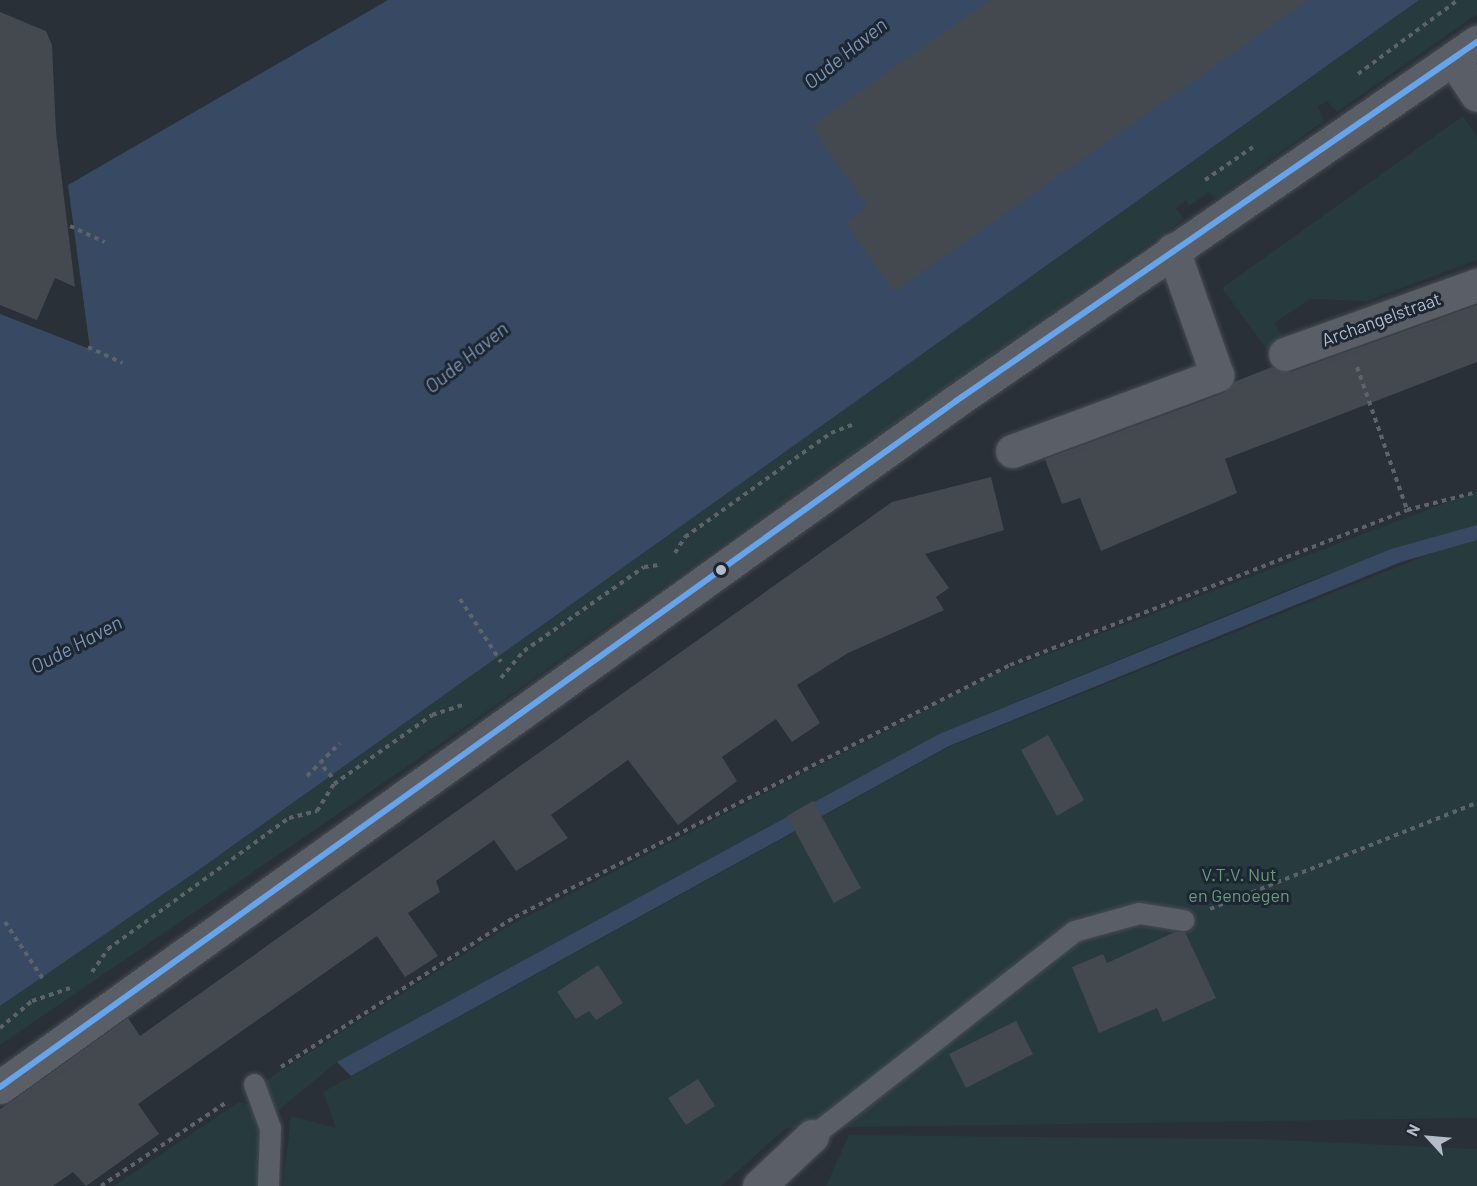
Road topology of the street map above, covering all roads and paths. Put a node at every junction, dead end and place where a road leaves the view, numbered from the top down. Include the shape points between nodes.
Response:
1 (1458, 0) edge
2 (1465, 50) edge
3 (1348, 82) dead end
4 (1477, 95) edge
5 (1264, 139) dead end
6 (1198, 185) dead end
7 (70, 226) dead end
8 (105, 242) dead end
9 (1173, 250) junction
10 (1477, 285) edge
11 (1344, 333) junction
12 (88, 347) dead end
13 (1285, 354) dead end
14 (123, 363) dead end
15 (859, 423) dead end
16 (1012, 450) dead end
17 (1477, 492) edge
18 (1407, 510) junction
19 (460, 599) dead end
20 (501, 662) dead end
21 (497, 682) dead end
22 (474, 701) dead end
23 (340, 743) dead end
24 (320, 763) junction
25 (307, 776) dead end
26 (332, 777) dead end
27 (1477, 803) edge
28 (1184, 920) joint
29 (5, 922) dead end
30 (45, 982) dead end
31 (84, 983) dead end
32 (74, 986) dead end
33 (0, 1028) edge
34 (254, 1084) junction
35 (0, 1087) edge
36 (813, 1136) joint
37 (101, 1186) edge
38 (268, 1186) edge
39 (759, 1186) edge

1 - 3 path
2 - 4 street
2 - 9 street
5 - 6 path
7 - 8 path
9 - 16 street via 1217,375
9 - 35 street via 544,693
10 - 11 street, Archangelstraat
11 - 13 street, Archangelstraat
11 - 18 path
12 - 14 path
15 - 21 path via 831,433 685,537 670,563 644,567 524,651
17 - 18 path
18 - 34 path via 1010,665 516,917
19 - 20 path
22 - 31 path via 432,715 334,784 317,811 289,818 108,949
23 - 24 path
24 - 25 path
24 - 26 path
27 - 28 path
28 - 36 lane via 1138,913 1074,931
29 - 30 path
32 - 33 path via 32,1001
34 - 37 path
34 - 38 lane via 270,1128
36 - 39 street

